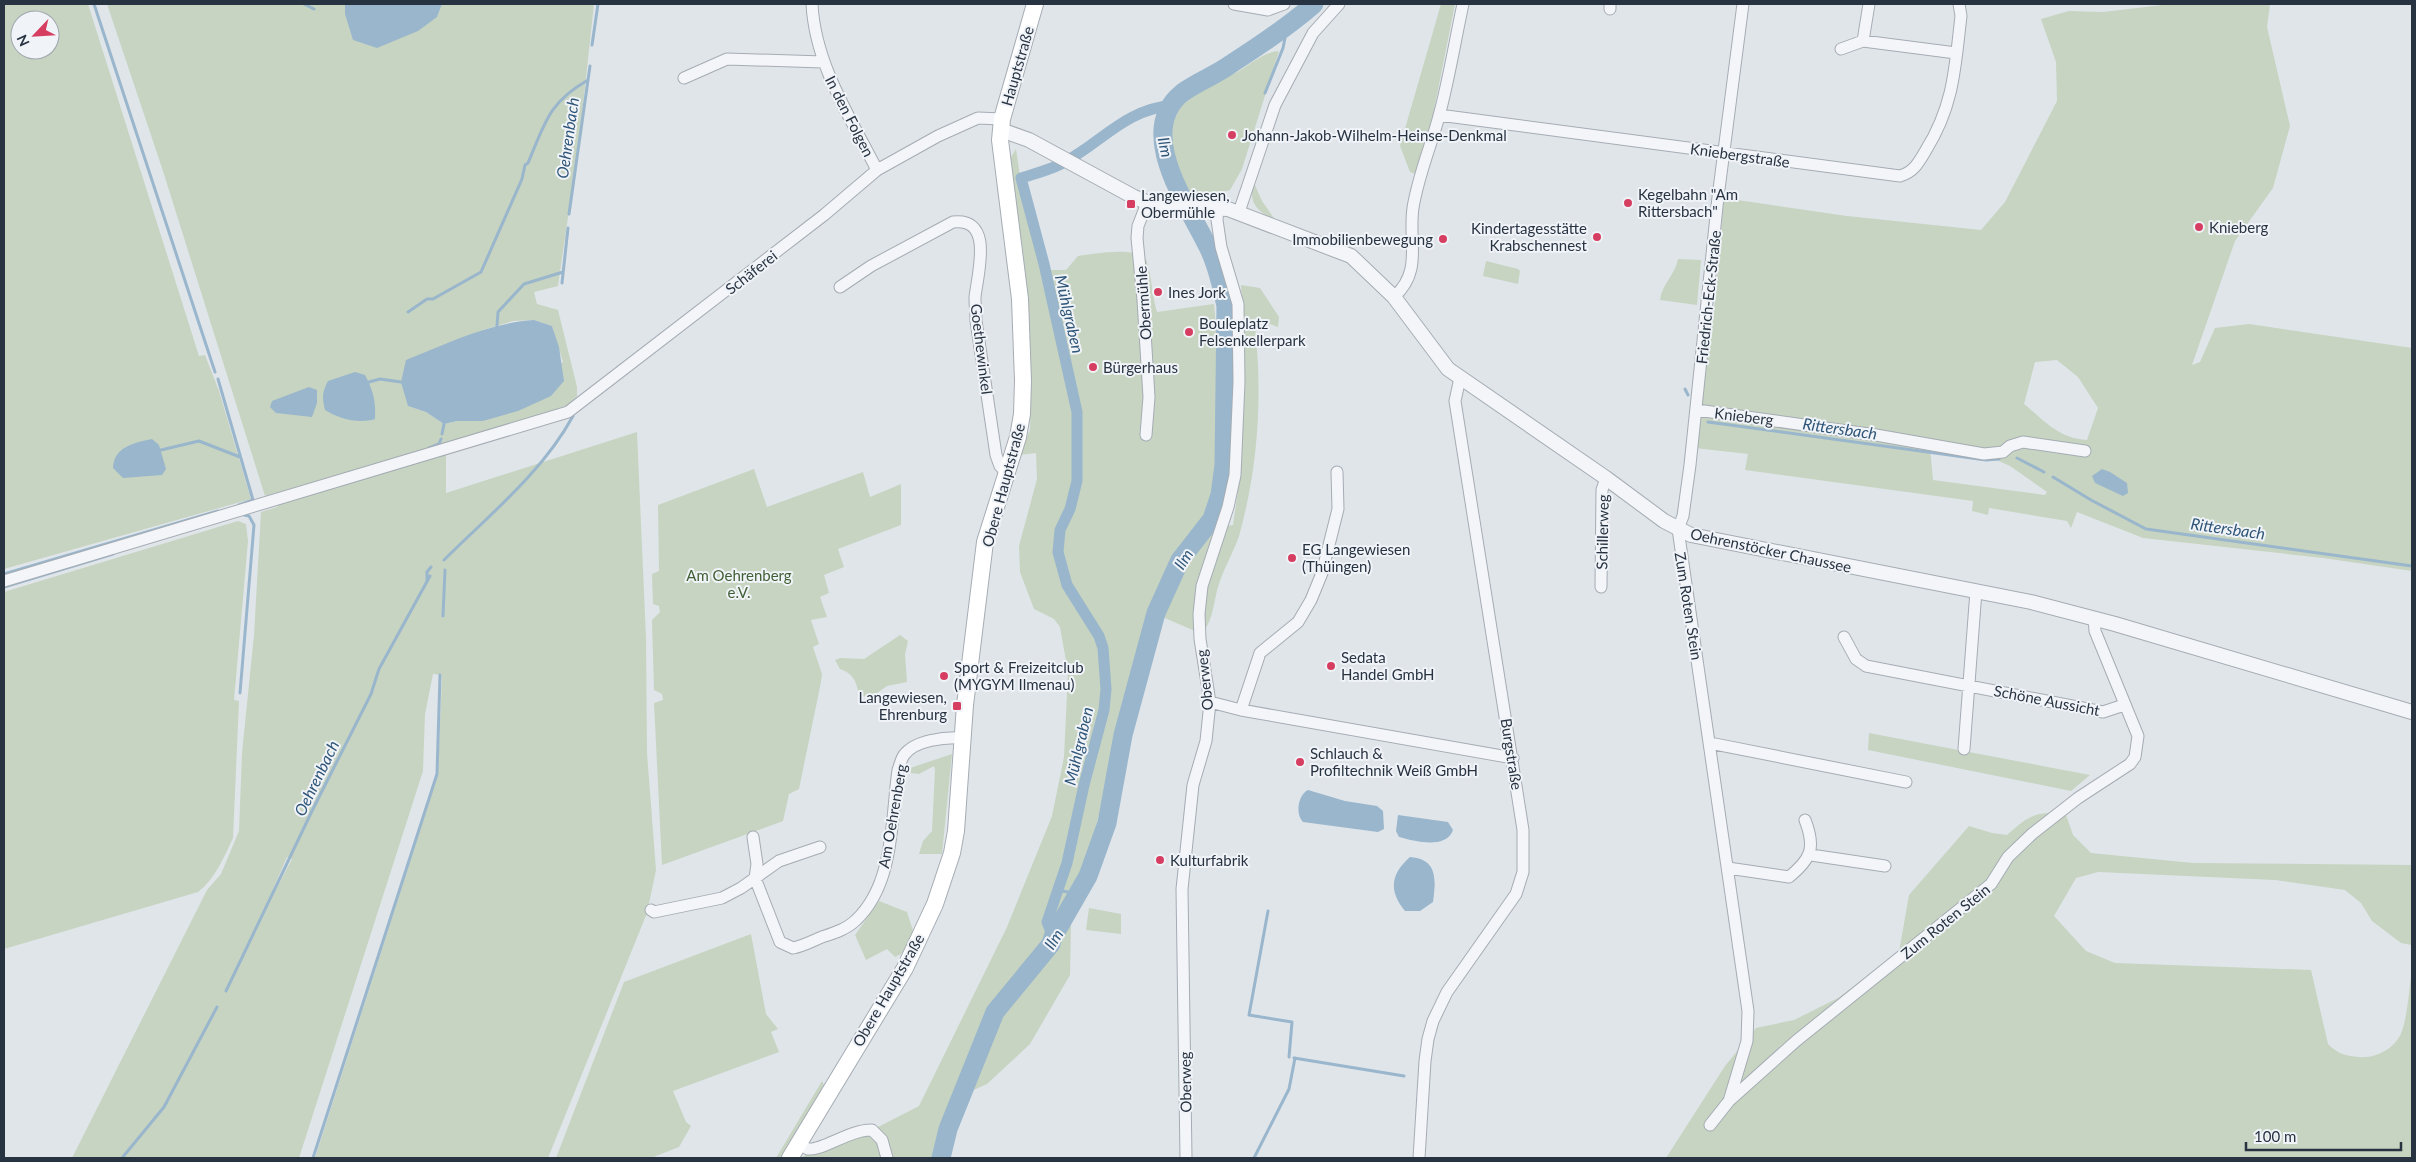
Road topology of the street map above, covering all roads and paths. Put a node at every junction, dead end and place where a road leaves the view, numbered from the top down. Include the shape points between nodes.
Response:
1 (812, 4) edge
2 (1035, 4) edge
3 (1234, 4) edge
4 (1284, 4) edge
5 (1339, 4) edge
6 (1463, 4) edge
7 (1743, 4) edge
8 (1869, 4) edge
9 (1959, 4) edge
10 (1262, 7) edge
11 (1863, 41) junction
12 (1841, 49) dead end
13 (1956, 52) junction
14 (823, 62) junction
15 (684, 78) dead end
16 (1439, 115) junction
17 (1002, 124) junction
18 (1724, 153) junction
19 (877, 170) junction
20 (1147, 203) junction
21 (1218, 208) junction
22 (1239, 212) junction
23 (840, 287) dead end
24 (1394, 297) junction
25 (1460, 378) junction
26 (1697, 410) junction
27 (1146, 435) dead end
28 (2085, 451) dead end
29 (1007, 472) junction
30 (1338, 472) dead end
31 (1606, 478) junction
32 (1678, 529) junction
33 (4, 581) edge
34 (1601, 587) dead end
35 (1976, 591) junction
36 (2094, 618) junction
37 (1844, 637) dead end
38 (1968, 685) junction
39 (1210, 702) junction
40 (2124, 705) junction
41 (1241, 710) junction
42 (2412, 712) edge
43 (962, 738) junction
44 (1710, 743) junction
45 (1964, 749) dead end
46 (1512, 758) junction
47 (1906, 782) dead end
48 (1805, 820) dead end
49 (753, 838) dead end
50 (820, 847) dead end
51 (1810, 855) junction
52 (1885, 866) dead end
53 (1728, 868) junction
54 (755, 878) junction
55 (651, 910) dead end
56 (1729, 1102) junction
57 (1710, 1125) dead end
58 (798, 1143) junction
59 (790, 1158) edge
60 (887, 1158) edge
61 (1186, 1158) edge
62 (1419, 1158) edge

1 - 14 street, In den Folgen via 815,37
2 - 17 main road, Hauptstraße
3 - 10 street
4 - 10 street via 1276,8
5 - 22 street via 1313,33 1281,93
6 - 16 street
7 - 18 street, Friedrich-Eck-Straße
8 - 11 street
9 - 13 street, Kniebergstraße via 1961,16
11 - 12 street
11 - 13 street
13 - 18 street, Kniebergstraße via 1946,113 1938,131 1909,173 1900,176
14 - 15 street, In den Folgen via 727,59
14 - 19 street, In den Folgen
16 - 18 street, Kniebergstraße
16 - 24 street via 1413,209 1412,273
17 - 19 street, Schäferei via 978,118
17 - 20 street
17 - 29 main road, Obere Hauptstraße via 1000,153 1020,292 1023,380 1020,425
18 - 26 street, Friedrich-Eck-Straße
19 - 33 street, Schäferei via 824,215 568,412
20 - 21 street via 1170,208
20 - 27 street, Obermühle via 1137,238 1149,397
21 - 22 street
21 - 39 street, Oberweg via 1221,247 1238,304 1240,363 1235,475 1228,508 1202,586 1199,614
22 - 24 street, Oehrenstöcker Chaussee via 1350,256
23 - 29 street, Goethewinkel via 871,266 953,222 963,221 977,231 981,249 976,320 996,455 1000,466
24 - 25 street, Oehrenstöcker Chaussee via 1442,363
25 - 31 street, Oehrenstöcker Chaussee
25 - 46 street, Burgstraße via 1455,401
26 - 28 street, Knieberg via 1984,454 2003,452 2022,442
26 - 32 street, Friedrich-Eck-Straße via 1683,516
29 - 43 main road, Obere Hauptstraße via 985,542
30 - 41 street via 1338,509 1322,573 1311,600 1298,622 1260,653
31 - 32 street, Oehrenstöcker Chaussee
31 - 34 street, Schillerweg via 1602,490
32 - 35 street, Oehrenstöcker Chaussee via 1691,535
32 - 44 street, Zum Roten Stein
35 - 36 street, Oehrenstöcker Chaussee
35 - 38 street
36 - 40 street, Zum Roten Stein via 2095,631
36 - 42 street, Oehrenstöcker Chaussee
37 - 38 street, Schöne Aussicht via 1856,659 1866,666
38 - 40 street, Schöne Aussicht via 2103,712
38 - 45 street
39 - 41 street
39 - 61 street, Oberweg via 1206,741 1193,785 1182,889
40 - 56 street, Zum Roten Stein via 2138,736 2135,757 2130,764 2078,798 2032,834 2008,857 1991,884 1796,1041
41 - 46 street
43 - 54 street, Am Oehrenberg via 934,741 912,748 902,758 883,871 866,906 847,926 800,947 786,947 776,934
43 - 58 main road, Obere Hauptstraße via 956,832 935,904 905,968
44 - 47 street
44 - 53 street, Zum Roten Stein
46 - 62 street, Burgstraße via 1523,830 1523,872 1516,894 1447,992 1433,1021 1428,1039
48 - 51 street via 1812,846
49 - 54 street, Am Oehrenberg via 758,864
50 - 54 street via 778,861
51 - 52 street
51 - 53 street via 1789,877
53 - 56 street, Zum Roten Stein via 1749,1026
54 - 55 street via 741,888 708,902
56 - 57 street, Zum Roten Stein
58 - 59 main road, Obere Hauptstraße
58 - 60 street via 812,1149 857,1132 872,1130 882,1140

